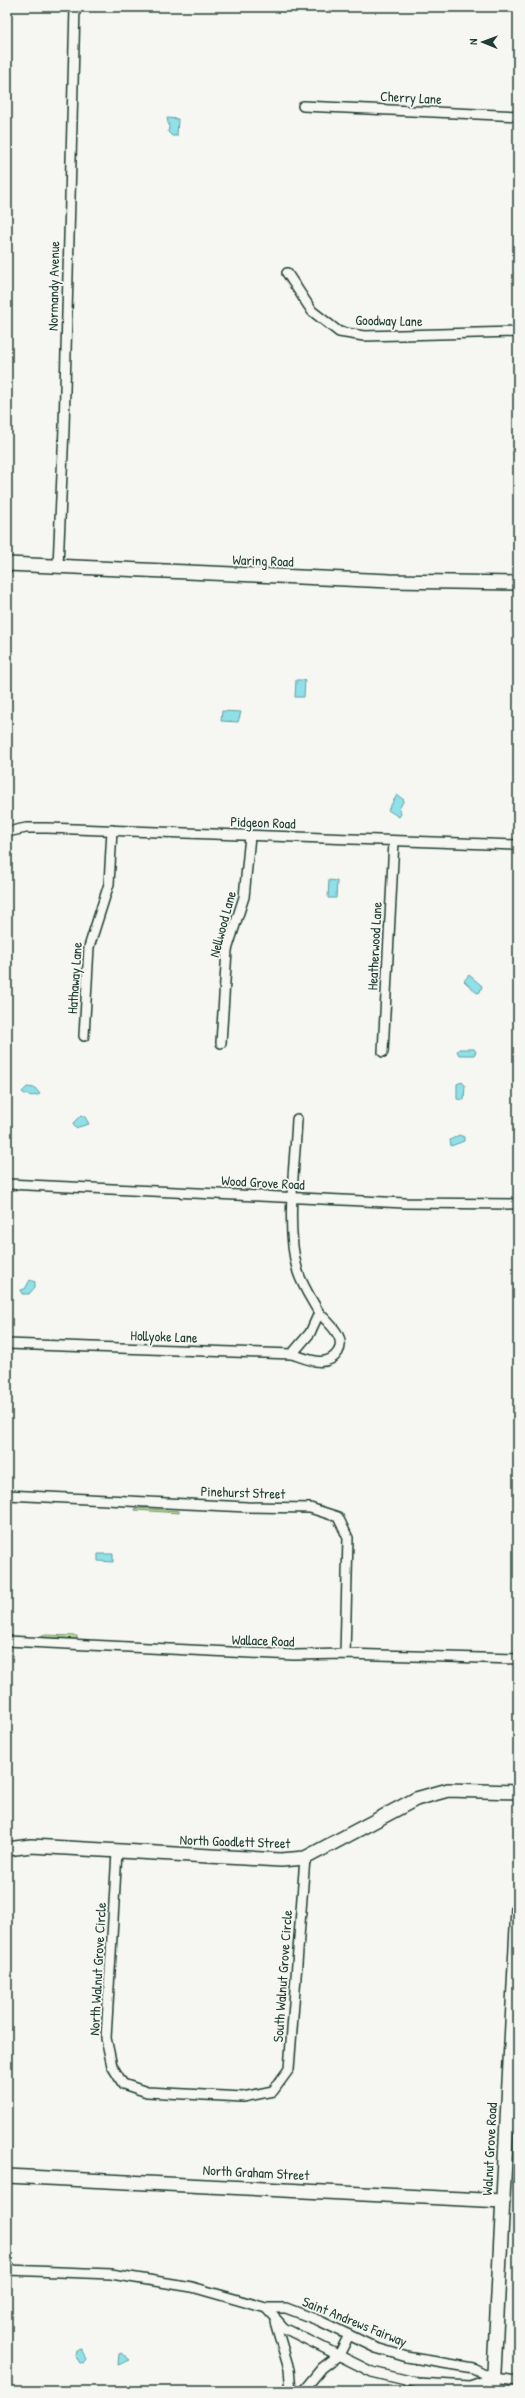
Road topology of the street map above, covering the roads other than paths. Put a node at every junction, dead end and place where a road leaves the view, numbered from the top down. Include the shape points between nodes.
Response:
1 (75, 7) edge
2 (303, 106) dead end
3 (518, 116) edge
4 (287, 273) dead end
5 (518, 332) edge
6 (7, 564) edge
7 (58, 566) junction
8 (518, 583) edge
9 (112, 830) junction
10 (7, 832) edge
11 (250, 836) junction
12 (394, 842) junction
13 (518, 845) edge
14 (84, 1036) dead end
15 (221, 1043) dead end
16 (383, 1052) dead end
17 (297, 1119) dead end
18 (7, 1184) edge
19 (293, 1198) junction
20 (518, 1204) edge
21 (319, 1313) junction
22 (7, 1344) edge
23 (292, 1354) junction
24 (7, 1495) edge
25 (7, 1641) edge
26 (345, 1654) junction
27 (518, 1659) edge
28 (518, 1792) edge
29 (7, 1849) edge
30 (117, 1852) junction
31 (305, 1858) junction
32 (518, 1908) edge
33 (516, 1983) edge
34 (273, 2091) joint
35 (7, 2176) edge
36 (503, 2201) junction
37 (7, 2270) edge
38 (266, 2308) junction
39 (349, 2335) junction
40 (339, 2355) junction
41 (518, 2381) edge
42 (493, 2385) edge
43 (291, 2391) edge
44 (303, 2391) edge

1 - 7 street, Normandy Avenue
2 - 3 street, Cherry Lane
4 - 5 street, Goodway Lane via 312,311 339,332 364,336
6 - 7 main road, Waring Road
7 - 8 main road, Waring Road via 390,581
9 - 10 street, Pidgeon Road via 26,828
9 - 11 street, Pidgeon Road
9 - 14 street, Hathaway Lane via 109,884 89,947
11 - 12 street, Pidgeon Road
11 - 15 street, Nellwood Lane via 244,897 227,950
12 - 13 street, Pidgeon Road
12 - 16 street, Heatherwood Lane
17 - 19 street
18 - 19 street, Wood Grove Road
19 - 20 street, Wood Grove Road via 405,1203
19 - 21 street via 292,1233 295,1259 304,1285
21 - 23 street via 310,1333
21 - 23 street, Hollyoke Lane via 339,1335 340,1350 329,1361 323,1362
22 - 23 street, Hollyoke Lane
24 - 26 street, Pinehurst Street via 310,1508 338,1517 348,1538
25 - 26 street, Wallace Road via 294,1655
26 - 27 street, Wallace Road
28 - 31 main road, North Goodlett Street via 448,1790 416,1799
29 - 30 main road, North Goodlett Street via 31,1846
30 - 31 main road, North Goodlett Street via 281,1860
30 - 34 street, North Walnut Grove Circle via 106,2038 112,2066 123,2084 147,2092 243,2097
31 - 34 street, South Walnut Grove Circle via 290,2069
32 - 33 main road, Walnut Grove Road
33 - 36 main road, Walnut Grove Road
35 - 36 main road, North Graham Street
36 - 42 main road, Walnut Grove Road
37 - 38 street, Saint Andrews Fairway via 111,2274 192,2286
38 - 39 street, Saint Andrews Fairway via 286,2308
38 - 40 street via 284,2328
38 - 43 street via 280,2333 289,2369
39 - 40 street
39 - 42 street, Saint Andrews Fairway via 394,2353 473,2368
40 - 42 street via 372,2372 418,2383
40 - 44 street via 322,2368
41 - 42 street

